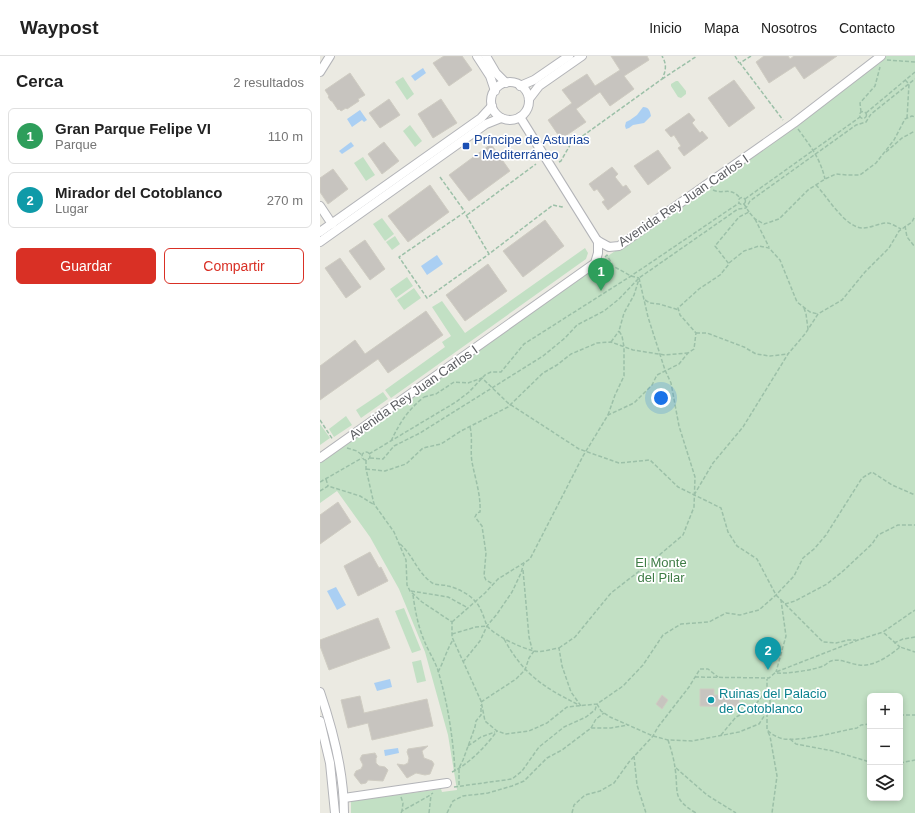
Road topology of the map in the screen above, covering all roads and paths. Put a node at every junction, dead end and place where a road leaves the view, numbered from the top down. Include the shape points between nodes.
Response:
1 (330, 56) edge
2 (477, 56) edge
3 (486, 56) edge
4 (568, 56) edge
5 (582, 56) edge
6 (662, 56) edge
7 (697, 56) edge
8 (735, 56) edge
9 (750, 56) edge
10 (879, 58) edge
11 (915, 62) edge
12 (740, 64) junction
13 (320, 72) edge
14 (915, 72) edge
15 (662, 79) junction
16 (915, 79) edge
17 (905, 80) junction
18 (506, 83) junction
19 (909, 84) junction
20 (520, 86) junction
21 (495, 90) junction
22 (529, 99) junction
23 (492, 106) junction
24 (861, 112) junction
25 (866, 113) junction
26 (915, 117) edge
27 (501, 118) junction
28 (520, 118) junction
29 (860, 118) junction
30 (864, 118) junction
31 (907, 118) junction
32 (783, 120) dead end
33 (866, 122) junction
34 (794, 123) junction
35 (915, 131) edge
36 (814, 150) junction
37 (816, 154) junction
38 (882, 155) junction
39 (559, 162) dead end
40 (536, 164) dead end
41 (440, 177) dead end
42 (825, 180) junction
43 (706, 184) junction
44 (816, 185) junction
45 (740, 198) junction
46 (745, 199) junction
47 (739, 203) junction
48 (744, 204) junction
49 (320, 206) edge
50 (563, 206) dead end
51 (746, 208) junction
52 (465, 212) junction
53 (749, 212) junction
54 (466, 215) junction
55 (915, 216) edge
56 (754, 219) junction
57 (332, 224) junction
58 (905, 226) junction
59 (901, 229) junction
60 (320, 232) edge
61 (320, 242) edge
62 (598, 242) junction
63 (915, 247) edge
64 (769, 248) junction
65 (488, 254) junction
66 (606, 256) dead end
67 (729, 264) junction
68 (631, 276) junction
69 (639, 278) junction
70 (644, 300) junction
71 (803, 307) junction
72 (679, 310) junction
73 (818, 314) junction
74 (808, 329) junction
75 (619, 331) junction
76 (696, 333) junction
77 (611, 342) junction
78 (624, 347) junction
79 (688, 353) junction
80 (660, 354) junction
81 (788, 354) junction
82 (665, 370) junction
83 (482, 378) junction
84 (492, 388) junction
85 (510, 405) junction
86 (608, 415) junction
87 (320, 420) edge
88 (470, 427) junction
89 (334, 440) dead end
90 (391, 441) junction
91 (345, 449) dead end
92 (586, 451) junction
93 (370, 454) junction
94 (362, 455) junction
95 (320, 458) edge
96 (362, 458) junction
97 (370, 458) junction
98 (366, 460) junction
99 (366, 468) junction
100 (326, 479) junction
101 (320, 482) edge
102 (328, 486) junction
103 (320, 491) edge
104 (694, 495) junction
105 (915, 495) edge
106 (374, 504) junction
107 (915, 524) edge
108 (399, 543) junction
109 (524, 563) junction
110 (523, 568) junction
111 (493, 584) junction
112 (410, 591) junction
113 (413, 594) junction
114 (776, 595) junction
115 (781, 600) junction
116 (476, 601) junction
117 (785, 604) junction
118 (468, 608) junction
119 (915, 610) edge
120 (452, 622) junction
121 (487, 626) junction
122 (883, 632) junction
123 (452, 634) junction
124 (915, 637) edge
125 (503, 638) junction
126 (453, 640) junction
127 (858, 640) junction
128 (894, 643) junction
129 (900, 647) junction
130 (559, 648) junction
131 (532, 649) junction
132 (534, 651) junction
133 (915, 652) edge
134 (463, 662) junction
135 (525, 669) junction
136 (438, 672) junction
137 (776, 672) junction
138 (695, 677) junction
139 (718, 677) junction
140 (768, 678) junction
141 (767, 690) junction
142 (320, 692) edge
143 (481, 701) junction
144 (596, 704) junction
145 (581, 706) junction
146 (604, 713) junction
147 (767, 713) junction
148 (903, 714) edge
149 (915, 715) edge
150 (320, 721) edge
151 (867, 724) edge
152 (630, 725) junction
153 (591, 728) junction
154 (767, 730) junction
155 (496, 731) junction
156 (721, 735) junction
157 (654, 736) junction
158 (790, 739) junction
159 (668, 740) junction
160 (468, 746) junction
161 (634, 756) junction
162 (915, 760) edge
163 (867, 761) edge
164 (903, 762) edge
165 (459, 768) junction
166 (676, 768) junction
167 (455, 771) junction
168 (452, 772) dead end
169 (450, 785) joint
170 (459, 785) junction
171 (436, 791) dead end
172 (400, 794) dead end
173 (431, 795) junction
174 (344, 798) junction
175 (401, 812) edge
176 (335, 813) edge
177 (344, 813) edge
178 (429, 813) edge
179 (447, 813) edge
180 (572, 813) edge
181 (646, 813) edge
182 (695, 813) edge
183 (736, 813) edge
184 (772, 813) edge

1 - 13 street
2 - 21 street via 490,76
3 - 18 street
4 - 20 street via 534,80
5 - 22 street via 539,86
6 - 15 path via 666,70
7 - 15 path
8 - 12 path
9 - 12 path
10 - 11 path
10 - 24 path via 880,66 875,86 860,104
10 - 34 street, Avenida Rey Juan Carlos I
12 - 32 path
14 - 17 path
15 - 39 path via 570,145
16 - 19 path
17 - 19 path
17 - 25 path
18 - 20 street
18 - 21 street
19 - 31 path
19 - 33 path via 871,114
20 - 22 street
21 - 23 street via 491,100
22 - 28 street via 527,109
23 - 27 street
23 - 57 street via 481,118
24 - 25 path
24 - 29 path
25 - 30 path
26 - 31 path
27 - 28 street
27 - 61 street via 486,124
28 - 62 street
29 - 30 path
29 - 36 path
30 - 33 path
31 - 38 path
33 - 37 path via 856,126
34 - 36 path
34 - 43 street, Avenida Rey Juan Carlos I
35 - 38 path
36 - 37 path
36 - 46 path
37 - 42 path via 822,164
37 - 51 path via 750,201
38 - 42 path via 876,163 860,174 836,174
40 - 54 path
41 - 52 path
42 - 44 path
43 - 45 path via 717,192 735,192
43 - 62 street, Avenida Rey Juan Carlos I via 619,246 609,247
44 - 56 path via 779,220 764,224
44 - 59 path via 840,215 852,224 862,228 888,223
45 - 46 path
45 - 47 path
46 - 48 path
47 - 48 path
47 - 68 path
48 - 51 path
49 - 57 street
50 - 65 path via 554,205
51 - 53 path
51 - 69 path via 738,209
52 - 54 path
52 - 65 path via 399,257 427,298
53 - 56 path
53 - 67 path via 739,217 715,246
54 - 65 path
55 - 58 path via 912,222
56 - 64 path
57 - 60 street
58 - 59 path
58 - 63 path via 906,237
59 - 73 path via 889,248 842,300
62 - 95 street, Avenida Rey Juan Carlos I via 596,264
64 - 67 path via 759,246 744,251
64 - 71 path via 780,260 797,302
66 - 68 path via 613,266
67 - 72 path via 720,275 678,308
68 - 69 path
68 - 83 path via 524,344 501,372 491,372
69 - 70 path
69 - 75 path
69 - 84 path via 620,299 604,311 577,325 543,356
70 - 72 path
70 - 80 path
71 - 73 path
71 - 74 path
72 - 76 path
73 - 74 path
74 - 81 path
75 - 77 path
75 - 78 path
76 - 79 path via 694,349
76 - 81 path via 707,333 756,354
77 - 78 path
77 - 85 path via 597,343 571,354 557,366 543,373
78 - 80 path
78 - 86 path via 624,376 614,395
79 - 80 path
79 - 82 path via 679,364
80 - 82 path
81 - 104 path via 743,427 713,463
82 - 86 path via 657,375 652,385 634,403
82 - 104 path via 671,383 679,426 694,477
83 - 84 path
83 - 90 path via 456,402
83 - 90 path via 468,383 454,382 436,394 424,397 414,404 400,422
84 - 85 path
84 - 97 path via 420,433 394,446 383,459
85 - 88 path
85 - 92 path
86 - 92 path
87 - 89 path
88 - 99 path via 441,444 423,448 406,464 385,471
88 - 111 path via 471,460 480,508 475,517 482,526 486,554 484,576
90 - 93 path
91 - 94 path via 357,451
92 - 104 path via 619,463 650,460 678,487
92 - 109 path via 530,559
93 - 94 path via 366,452
93 - 97 path
94 - 96 path
96 - 98 path
96 - 100 path
97 - 98 path
98 - 99 path
99 - 106 path
100 - 101 path
100 - 102 path
102 - 103 path
102 - 106 path via 360,496
104 - 114 path via 721,508 728,532 737,546 757,559
104 - 130 path via 694,507 683,534 612,593 575,637
105 - 114 path via 892,485 872,472 862,478 826,535 802,558 794,576
106 - 108 path
107 - 117 path via 898,525 878,535 872,544 827,584 795,602
108 - 112 path via 406,560 407,585
108 - 116 path via 406,549 422,575 432,584 448,586
109 - 110 path
109 - 111 path
110 - 121 path via 512,592
110 - 131 path
111 - 116 path
112 - 113 path
112 - 118 path via 448,597
113 - 120 path
113 - 136 path via 423,638
114 - 115 path
114 - 144 path via 759,610 740,616 726,613 710,622 681,624 663,635 643,665 623,686
115 - 117 path
115 - 137 path via 786,636
116 - 118 path
116 - 121 path
117 - 127 path via 823,642
118 - 120 path
119 - 122 path
120 - 123 path
121 - 123 path
121 - 125 path
121 - 134 path via 480,641
122 - 127 path
122 - 128 path
123 - 126 path
124 - 128 path
125 - 131 path
125 - 135 path via 513,656
126 - 134 path
126 - 136 path
127 - 137 path
128 - 129 path
129 - 133 path
129 - 137 path via 887,658 876,662 860,665 832,661 822,666 785,674
130 - 132 path
130 - 145 path via 571,692
131 - 132 path
132 - 135 path
134 - 143 path
135 - 143 path via 516,679
135 - 145 path via 547,688
136 - 167 path via 449,718
137 - 140 path
138 - 139 path
138 - 139 path via 700,668 708,668
138 - 157 path
139 - 140 path
140 - 141 path
141 - 147 path via 770,707
141 - 156 path via 752,708 736,717
142 - 174 street via 330,723
143 - 155 path via 485,721
143 - 160 path via 481,715 476,720
144 - 145 path
144 - 146 path
144 - 170 path via 595,710 564,727 539,747 522,771 512,779
145 - 155 path via 567,707 547,723 529,731 506,734
146 - 152 path
146 - 153 path via 596,719
147 - 154 path
147 - 156 path via 759,724 739,732
148 - 149 path
150 - 176 street via 330,763
151 - 158 path
152 - 153 path
152 - 157 path
153 - 179 path via 547,758 524,781 488,793 463,796 453,801
154 - 158 path via 782,739
154 - 184 path via 777,776
155 - 160 path
155 - 165 path via 483,748
156 - 159 path via 692,741
157 - 159 path
157 - 161 path
158 - 163 path via 796,744
159 - 166 path
160 - 165 path
161 - 180 path via 614,783 600,791 585,795 574,805
161 - 181 path via 637,785
162 - 164 path
165 - 167 path
165 - 170 path
166 - 182 path via 679,800
166 - 183 path via 706,795
167 - 168 path
169 - 170 path
169 - 174 street
171 - 173 path
172 - 175 path via 403,803
173 - 175 path
173 - 178 path
174 - 177 street

